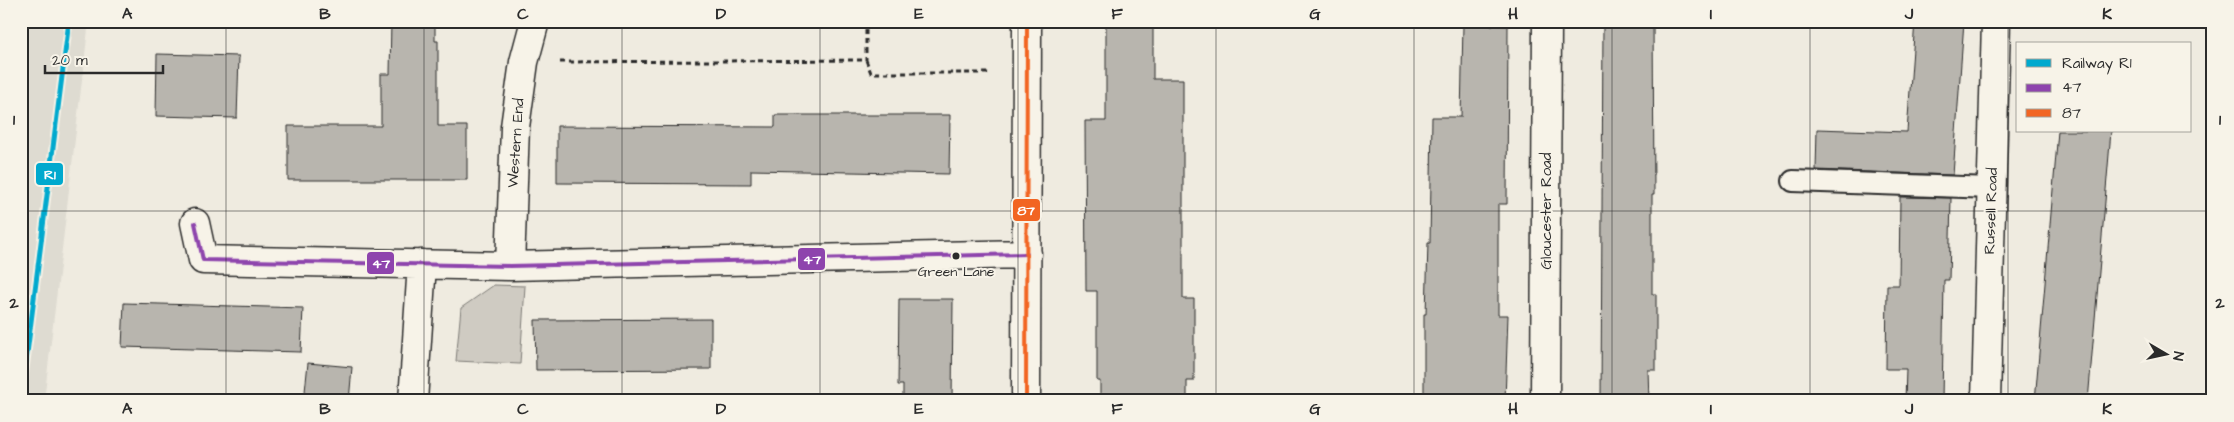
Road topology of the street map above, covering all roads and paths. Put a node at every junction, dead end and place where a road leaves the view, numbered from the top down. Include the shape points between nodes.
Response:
1 (535, 21) edge
2 (866, 21) edge
3 (1027, 21) edge
4 (1547, 21) edge
5 (1996, 21) edge
6 (866, 60) junction
7 (524, 62) junction
8 (1028, 73) junction
9 (1794, 181) dead end
10 (1992, 188) junction
11 (195, 223) dead end
12 (1027, 254) junction
13 (422, 264) junction
14 (510, 266) junction
15 (413, 401) edge
16 (1026, 401) edge
17 (1545, 401) edge
18 (1986, 401) edge

1 - 7 street, Western End
2 - 6 path
3 - 8 street
4 - 17 street, Gloucester Road
5 - 10 street, Russell Road
6 - 7 path
6 - 8 path via 871,73
7 - 14 street, Western End via 514,127
8 - 12 street
9 - 10 lane
10 - 18 street, Russell Road
11 - 13 street via 203,260
12 - 14 street
12 - 16 street
13 - 14 street
13 - 15 street

